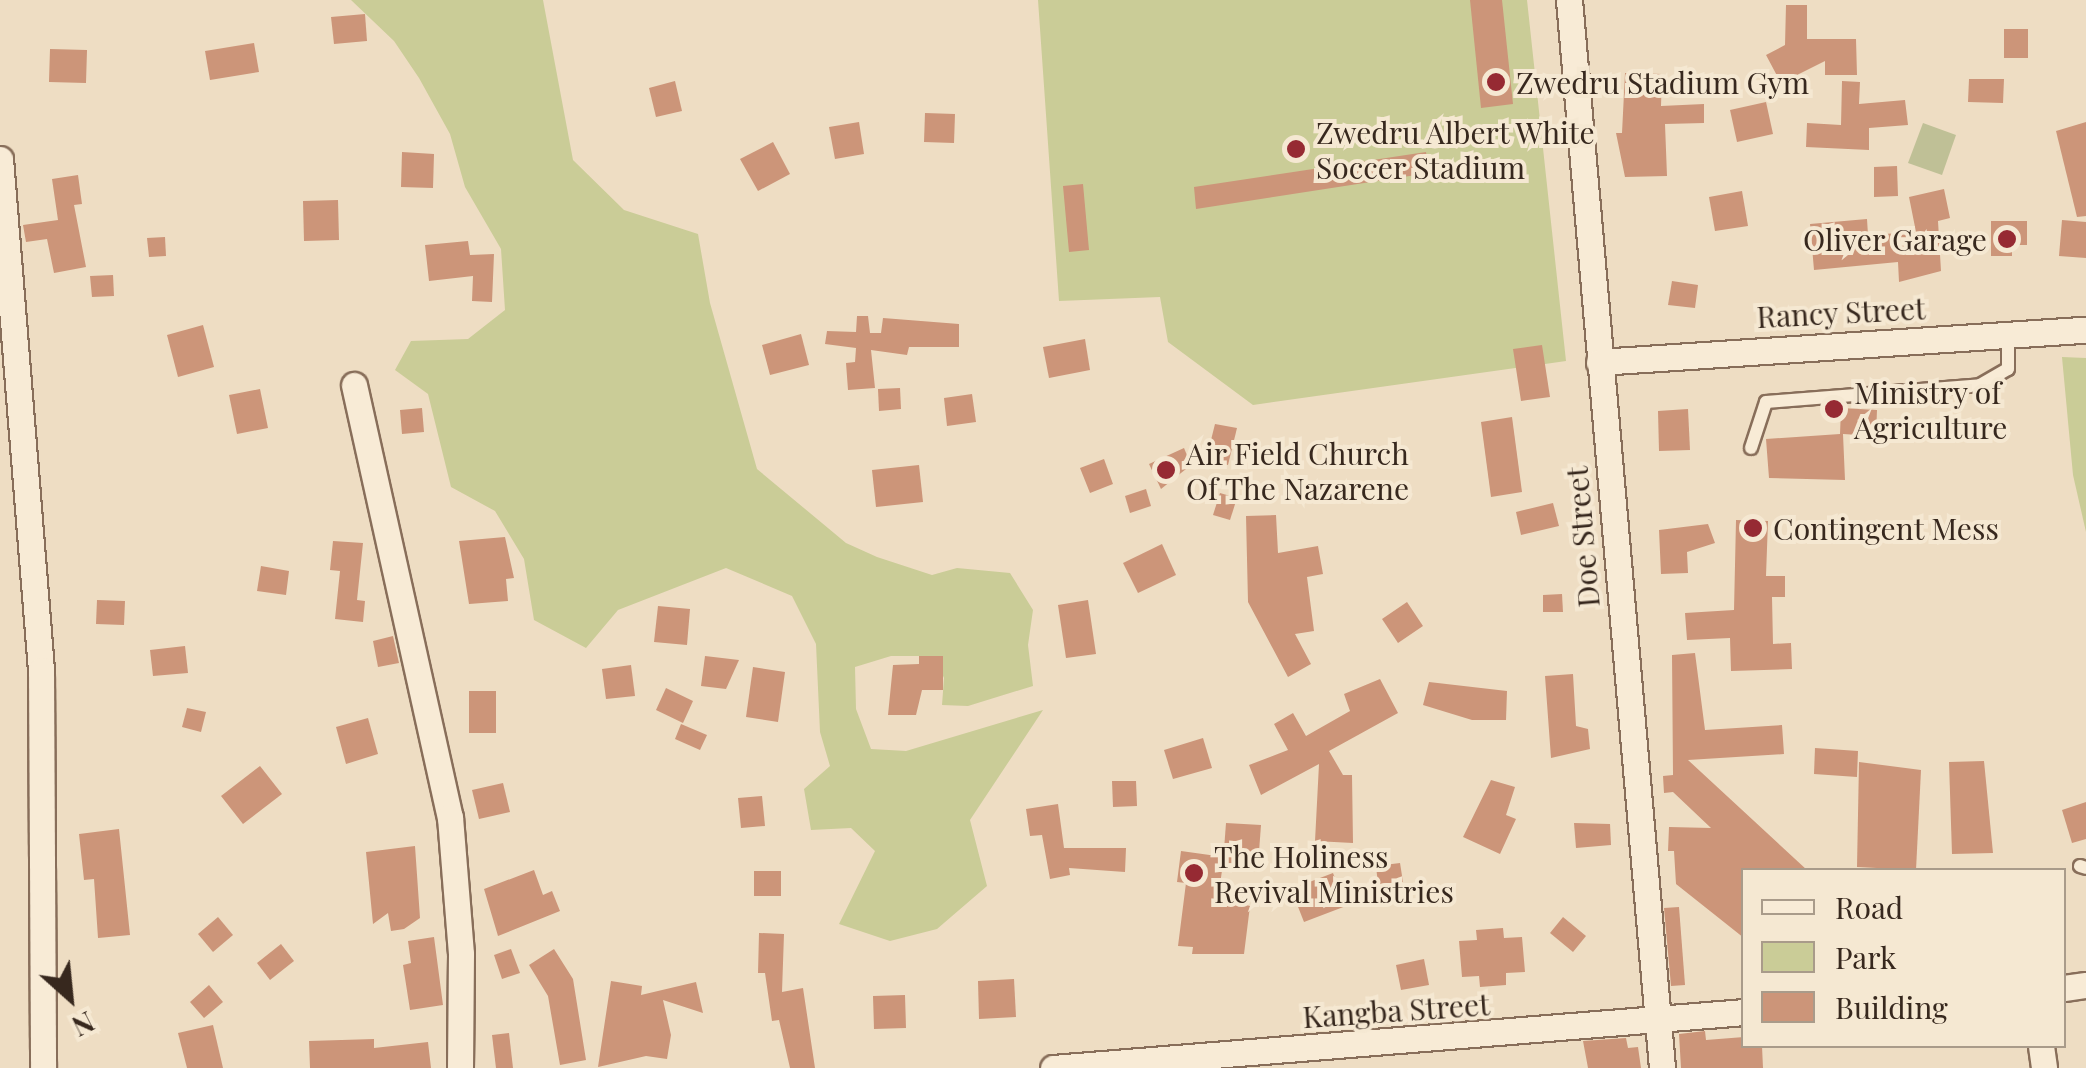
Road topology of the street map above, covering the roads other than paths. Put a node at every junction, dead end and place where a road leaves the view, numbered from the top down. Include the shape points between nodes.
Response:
1 (1569, 0) edge
2 (0, 159) edge
3 (2086, 330) edge
4 (2008, 336) junction
5 (1600, 362) junction
6 (354, 386) dead end
7 (1751, 448) dead end
8 (1741, 1012) edge
9 (1658, 1021) junction
10 (43, 1068) edge
11 (460, 1068) edge
12 (1053, 1068) edge
13 (1662, 1068) edge

1 - 5 street, Doe Street
2 - 10 street via 41,670
3 - 4 street, Rancy Street
4 - 5 street, Rancy Street
4 - 7 lane via 2008,369 1980,385 1766,402
5 - 9 street, Doe Street
6 - 11 street via 450,817
8 - 9 street, Kangba Street
9 - 12 street, Kangba Street
9 - 13 street, Doe Street

